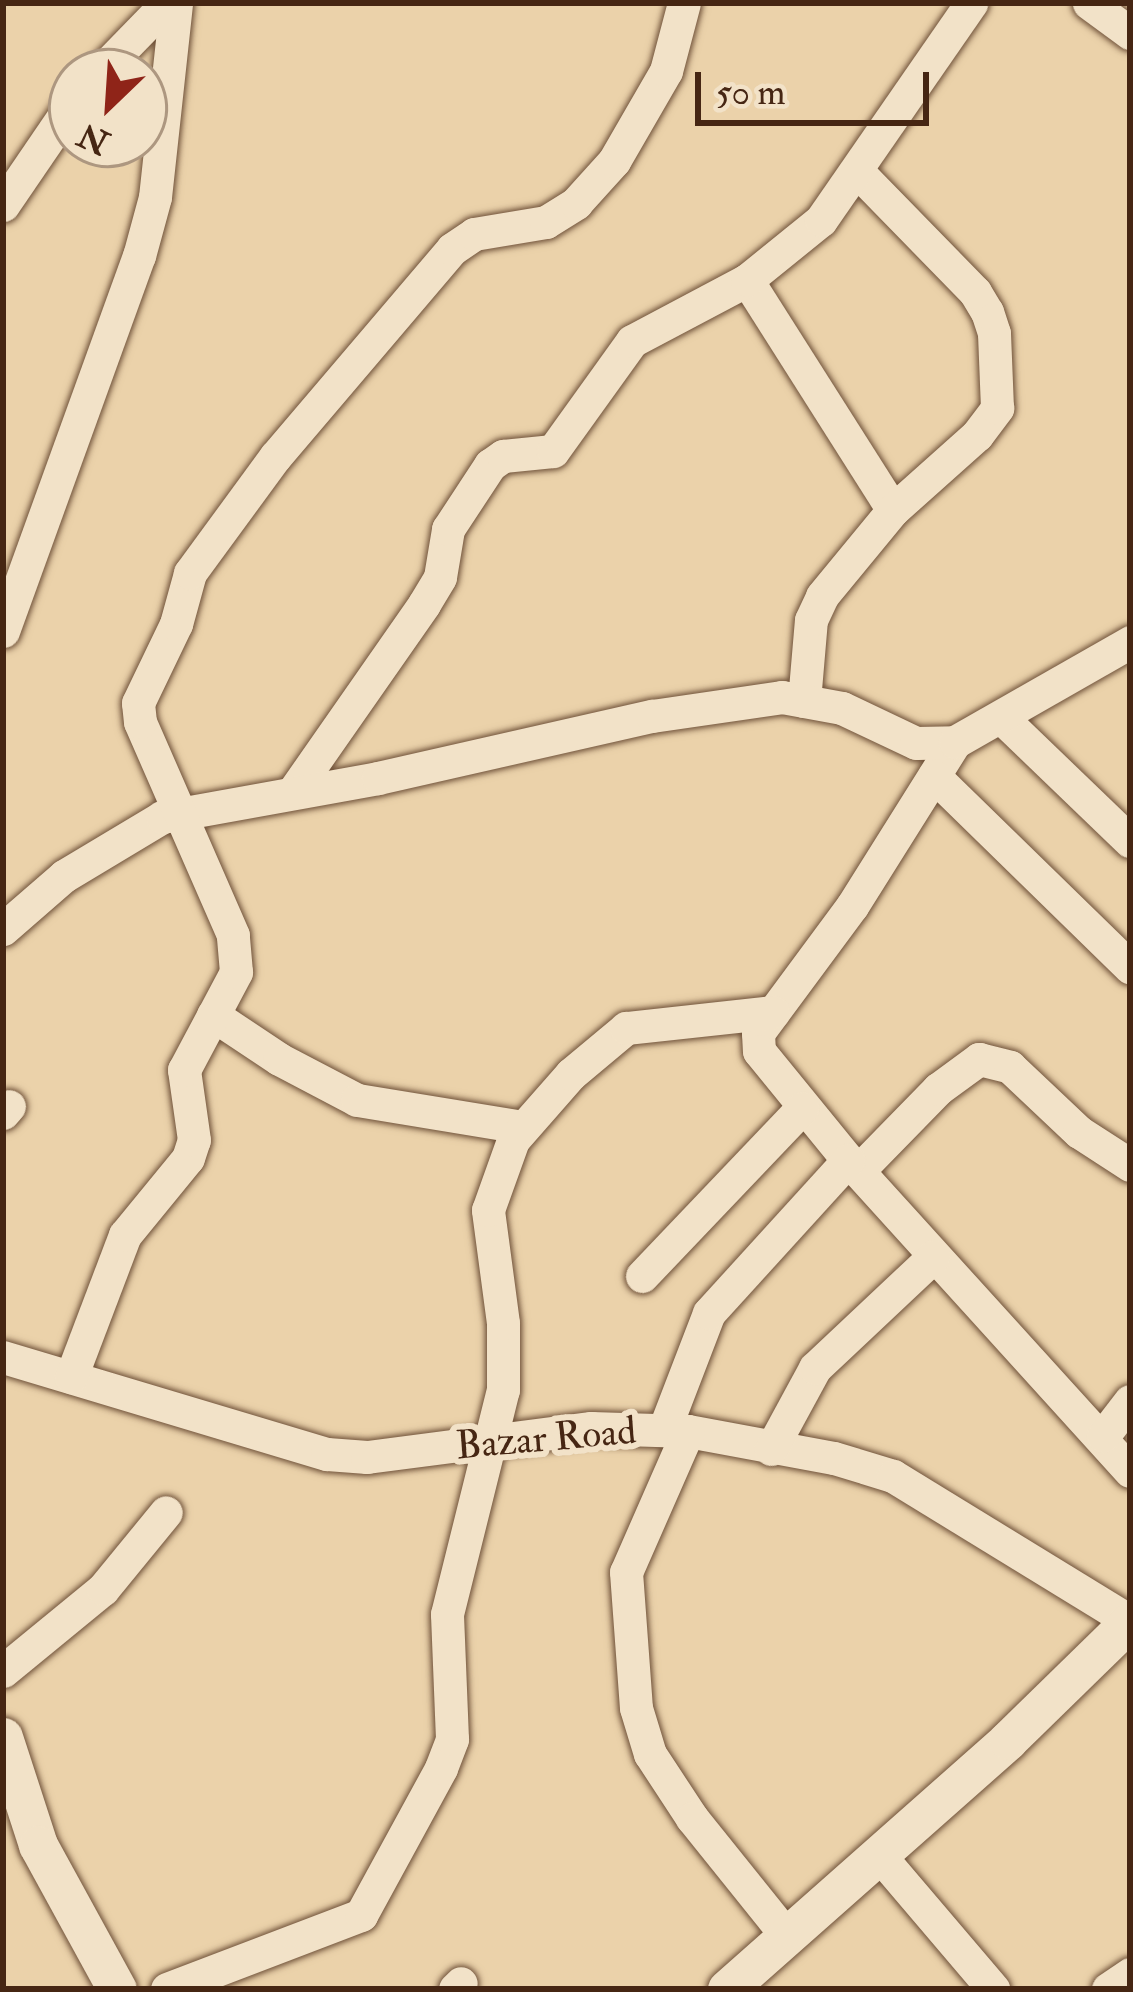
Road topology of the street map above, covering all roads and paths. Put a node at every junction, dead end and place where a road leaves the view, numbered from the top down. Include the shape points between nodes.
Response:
1 (166, 3) edge
2 (176, 3) edge
3 (684, 3) edge
4 (970, 3) edge
5 (1089, 3) edge
6 (1130, 33) edge
7 (123, 48) edge
8 (48, 139) edge
9 (857, 171) junction
10 (3, 205) edge
11 (747, 280) junction
12 (893, 510) junction
13 (3, 631) edge
14 (1130, 642) edge
15 (804, 701) junction
16 (1000, 717) junction
17 (955, 742) junction
18 (934, 776) junction
19 (293, 792) junction
20 (179, 813) junction
21 (1130, 842) edge
22 (3, 929) edge
23 (1130, 967) edge
24 (773, 1012) junction
25 (213, 1016) junction
26 (802, 1108) junction
27 (522, 1127) junction
28 (1130, 1165) edge
29 (853, 1166) junction
30 (934, 1256) junction
31 (642, 1276) dead end
32 (3, 1357) edge
33 (71, 1377) junction
34 (1130, 1401) edge
35 (676, 1431) junction
36 (1103, 1436) junction
37 (488, 1441) junction
38 (771, 1448) junction
39 (1130, 1471) edge
40 (166, 1512) dead end
41 (1130, 1621) edge
42 (3, 1671) edge
43 (3, 1737) edge
44 (880, 1856) junction
45 (787, 1936) junction
46 (1130, 1974) edge
47 (747, 1982) edge
48 (117, 1989) edge
49 (167, 1989) edge
50 (993, 1989) edge
51 (1108, 1989) edge

1 - 7 street
2 - 13 street via 154,197 139,256
3 - 20 street via 667,71 614,160 576,203 546,222 474,234 452,249 199,554 138,703
4 - 9 street
5 - 6 street
8 - 10 street
9 - 11 street via 821,220
9 - 12 street via 975,292 994,333 997,408
11 - 12 street
11 - 19 street via 632,341 553,452 502,455 490,465 448,529 440,578
12 - 15 street via 822,596 811,620
14 - 16 street
15 - 17 street via 842,708 916,742
15 - 19 street via 782,697 652,716
16 - 17 street
16 - 21 street
17 - 18 street
18 - 23 street
18 - 24 street
19 - 20 street
20 - 22 street via 64,876
20 - 25 street via 237,952 236,972
24 - 26 street via 758,1033 759,1051
24 - 27 street via 626,1028
25 - 27 street via 357,1100
25 - 33 street via 184,1070 194,1140 188,1158 125,1235
26 - 29 street
26 - 31 street
27 - 37 street via 488,1210 505,1369
28 - 29 street via 1078,1132 1010,1067 979,1059
29 - 30 street
29 - 35 street via 709,1313
30 - 36 street
30 - 38 street via 815,1368
32 - 33 street, Bazar Road
33 - 37 street, Bazar Road via 327,1454 367,1457
34 - 36 street
35 - 37 street, Bazar Road via 591,1428
35 - 38 street, Bazar Road
35 - 45 street via 626,1572 638,1721 692,1818
36 - 39 street
37 - 49 street via 444,1636 452,1739 373,1901 346,1923
38 - 41 street, Bazar Road via 893,1476
40 - 42 street via 103,1588
41 - 44 street
43 - 48 street via 38,1845
44 - 45 street
44 - 50 street
45 - 47 street
46 - 51 street

